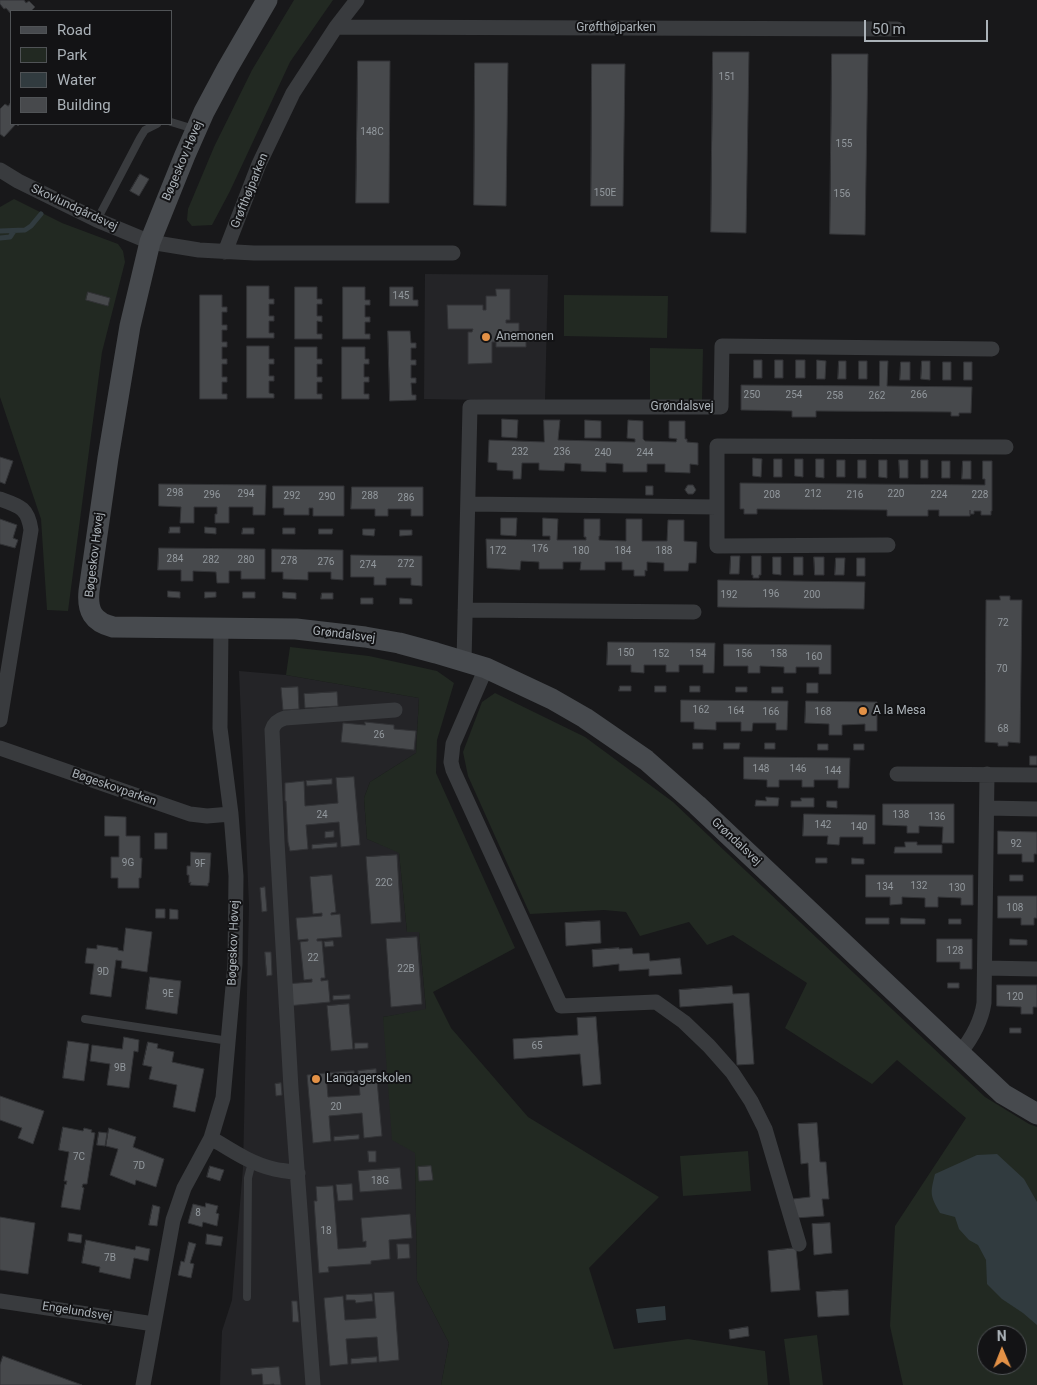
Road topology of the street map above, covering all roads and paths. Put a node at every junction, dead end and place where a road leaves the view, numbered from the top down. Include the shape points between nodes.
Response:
1 (267, 0) edge
2 (357, 0) edge
3 (336, 27) junction
4 (897, 29) dead end
5 (172, 122) edge
6 (155, 125) edge
7 (196, 129) junction
8 (0, 170) edge
9 (97, 220) junction
10 (150, 242) junction
11 (225, 252) junction
12 (453, 253) dead end
13 (992, 349) dead end
14 (1006, 447) dead end
15 (0, 499) edge
16 (468, 504) junction
17 (717, 507) junction
18 (888, 545) dead end
19 (465, 610) junction
20 (694, 612) dead end
21 (221, 628) junction
22 (464, 661) junction
23 (486, 668) junction
24 (395, 710) dead end
25 (0, 720) edge
26 (0, 748) edge
27 (897, 774) dead end
28 (987, 774) junction
29 (1037, 774) edge
30 (987, 808) junction
31 (1037, 809) edge
32 (231, 814) junction
33 (985, 968) junction
34 (1037, 969) edge
35 (85, 1019) dead end
36 (229, 1041) junction
37 (960, 1053) junction
38 (1037, 1114) edge
39 (210, 1138) junction
40 (252, 1162) junction
41 (298, 1173) junction
42 (799, 1244) dead end
43 (247, 1297) dead end
44 (0, 1301) edge
45 (154, 1324) junction
46 (143, 1385) edge
47 (313, 1385) edge

1 - 7 street, Bøgeskov Høvej via 226,69
2 - 3 street, Grøfthøjparken
3 - 4 street, Grøfthøjparken
3 - 11 street, Grøfthøjparken via 293,93 259,164
5 - 7 lane
6 - 9 lane via 145,130 140,138
7 - 10 street, Bøgeskov Høvej
8 - 9 street, Skovlundgårdsvej
9 - 10 street, Skovlundgårdsvej
10 - 11 street
10 - 21 street, Bøgeskov Høvej via 125,354 89,590 89,609 101,623 114,628
11 - 12 street
13 - 16 street, Grøndalsvej via 722,346 721,407 470,407
14 - 17 street via 717,446
15 - 25 street via 18,505 26,512 31,530
16 - 17 street
16 - 19 street, Grøndalsvej
17 - 18 street via 717,546
19 - 20 street
19 - 22 street, Grøndalsvej
21 - 22 street, Grøndalsvej via 296,630 365,637
21 - 32 street, Bøgeskov Høvej via 220,728
22 - 23 street, Grøndalsvej
23 - 37 street, Grøndalsvej via 552,699 646,760
23 - 42 street via 453,744 451,762 561,1006 656,1002 709,1046 751,1100 765,1129
24 - 41 street via 285,718 278,721 272,730
26 - 32 street, Bøgeskovparken via 190,814
27 - 28 street
28 - 29 street
28 - 30 street
30 - 31 street
30 - 33 street
32 - 36 street, Bøgeskov Høvej via 236,876 235,964
33 - 34 street
33 - 37 street via 982,1017
35 - 36 lane
36 - 39 street, Bøgeskov Høvej via 223,1098
37 - 38 street, Grøndalsvej via 1003,1094
39 - 40 street
39 - 45 street, Bøgeskov Høvej via 184,1188 173,1220
40 - 41 street
40 - 43 lane via 248,1178
41 - 47 street
44 - 45 street, Engelundsvej
45 - 46 street, Bøgeskov Høvej

